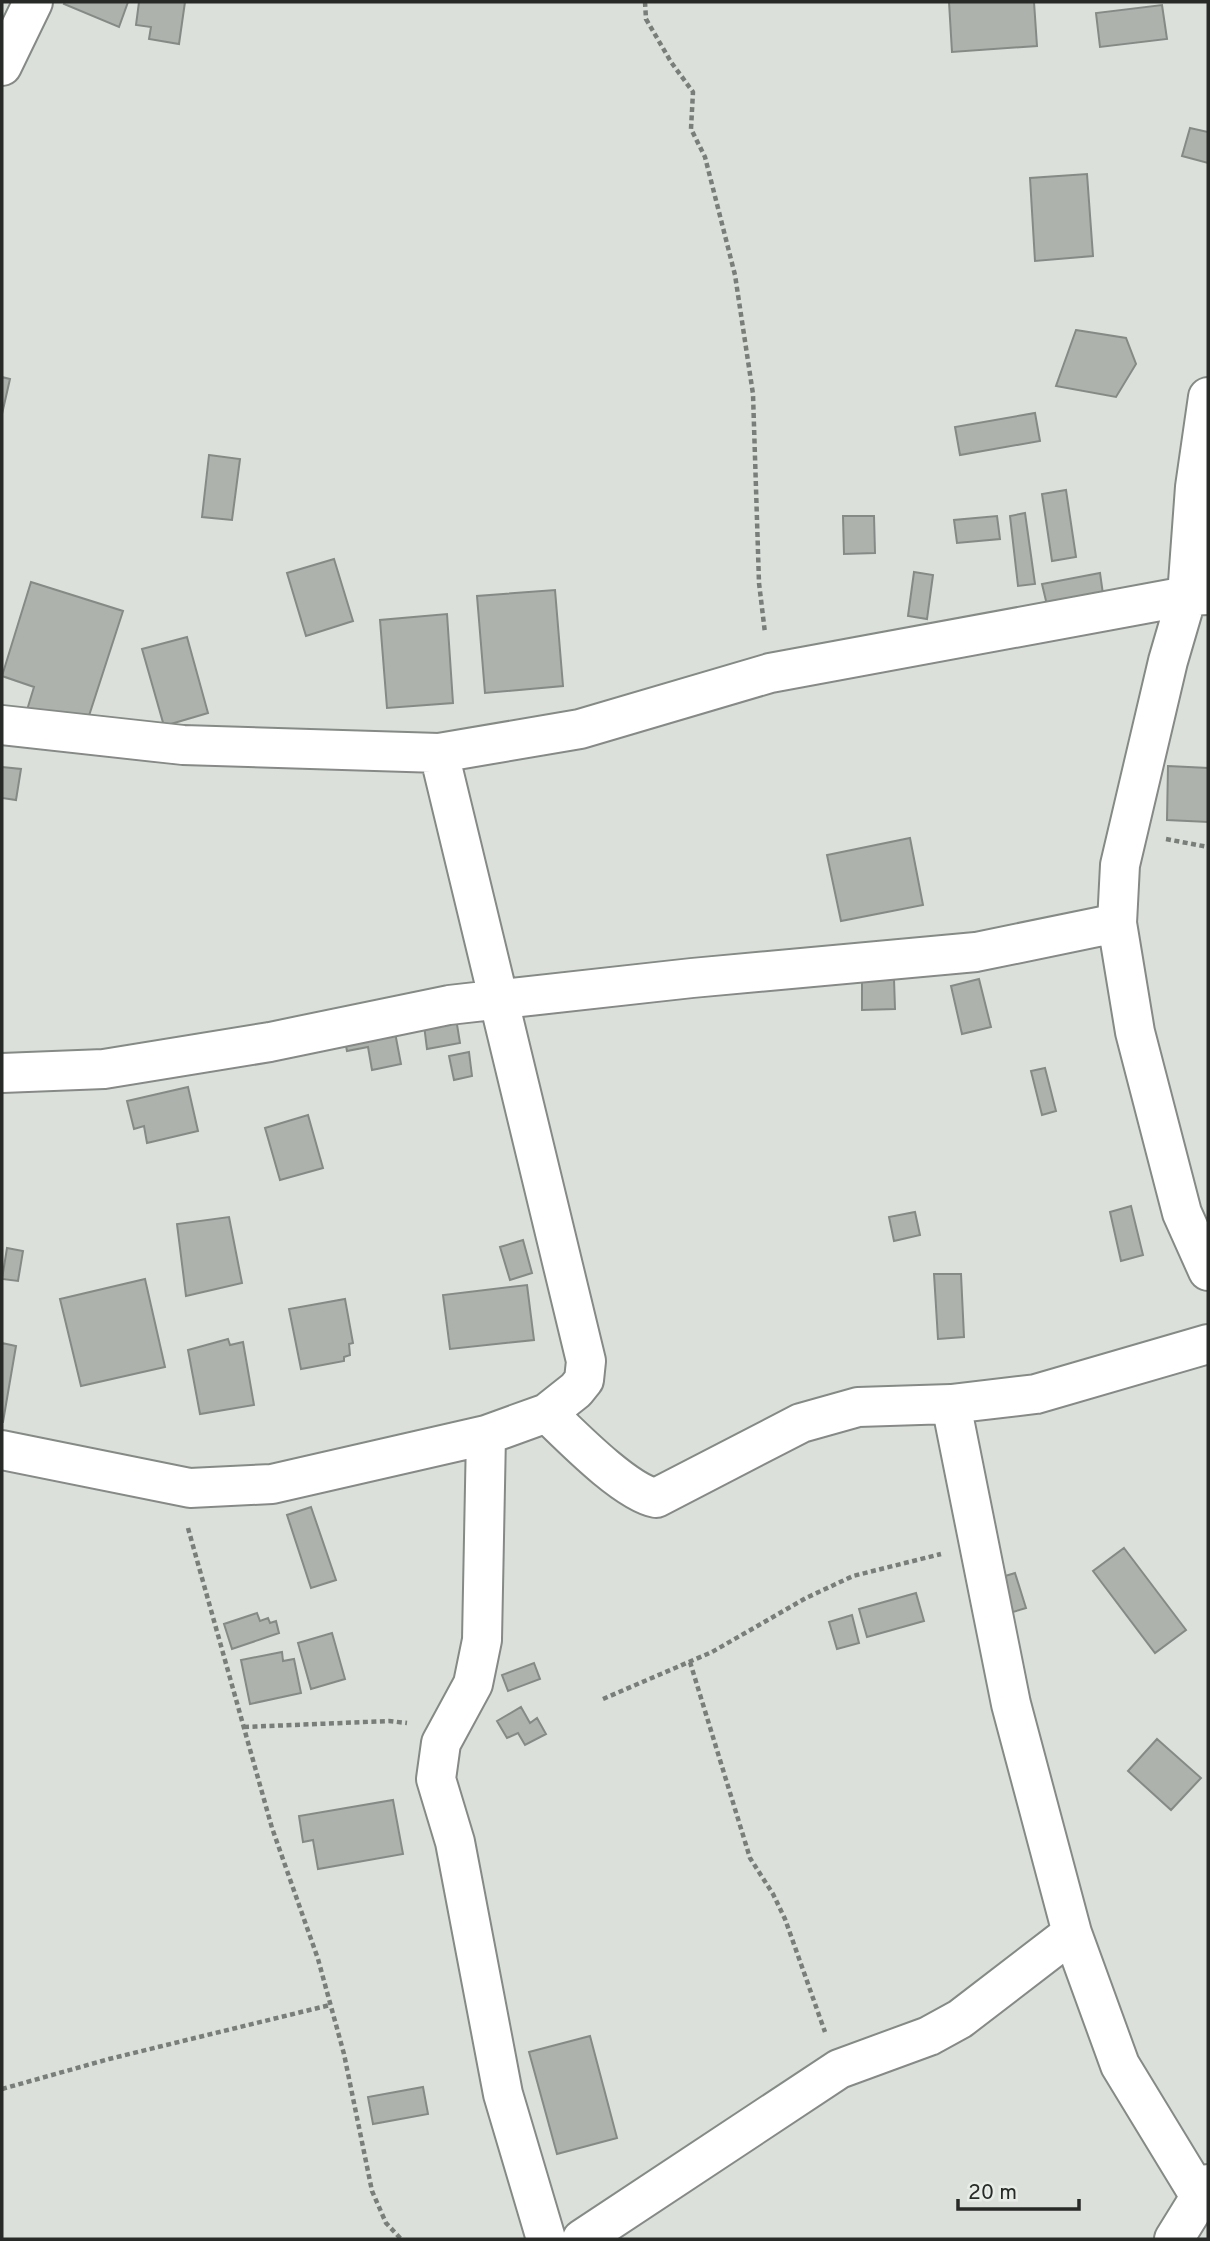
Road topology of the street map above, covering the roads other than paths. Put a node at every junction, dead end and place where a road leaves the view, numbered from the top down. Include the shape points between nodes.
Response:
1 (33, 2) edge
2 (2, 66) edge
3 (1208, 397) edge
4 (1197, 595) edge
5 (2, 725) edge
6 (439, 753) junction
7 (1117, 923) junction
8 (498, 999) junction
9 (2, 1073) edge
10 (1208, 1271) edge
11 (1208, 1344) edge
12 (951, 1404) junction
13 (547, 1413) junction
14 (486, 1435) junction
15 (2, 1450) edge
16 (1072, 1933) junction
17 (1205, 2191) edge
18 (545, 2239) edge
19 (582, 2239) edge
20 (1174, 2239) edge

1 - 2 street
3 - 4 street via 1195,486
4 - 6 street via 770,673 580,729
4 - 7 street via 1168,661 1120,865
5 - 6 street via 183,745
6 - 8 street
7 - 8 street via 976,953
7 - 10 street via 1135,1032 1182,1213
8 - 9 street via 104,1069
8 - 13 street via 586,1361 584,1380 576,1391
11 - 12 street via 1036,1394
12 - 13 street via 858,1407 801,1423 656,1498 626,1483
12 - 16 street via 1011,1704
13 - 14 street
14 - 15 street via 272,1484 190,1488
14 - 18 street via 482,1640 473,1684 441,1743 436,1779 455,1842 503,2094
16 - 17 street via 1119,2065
16 - 19 street via 960,2020 839,2069
17 - 20 street

